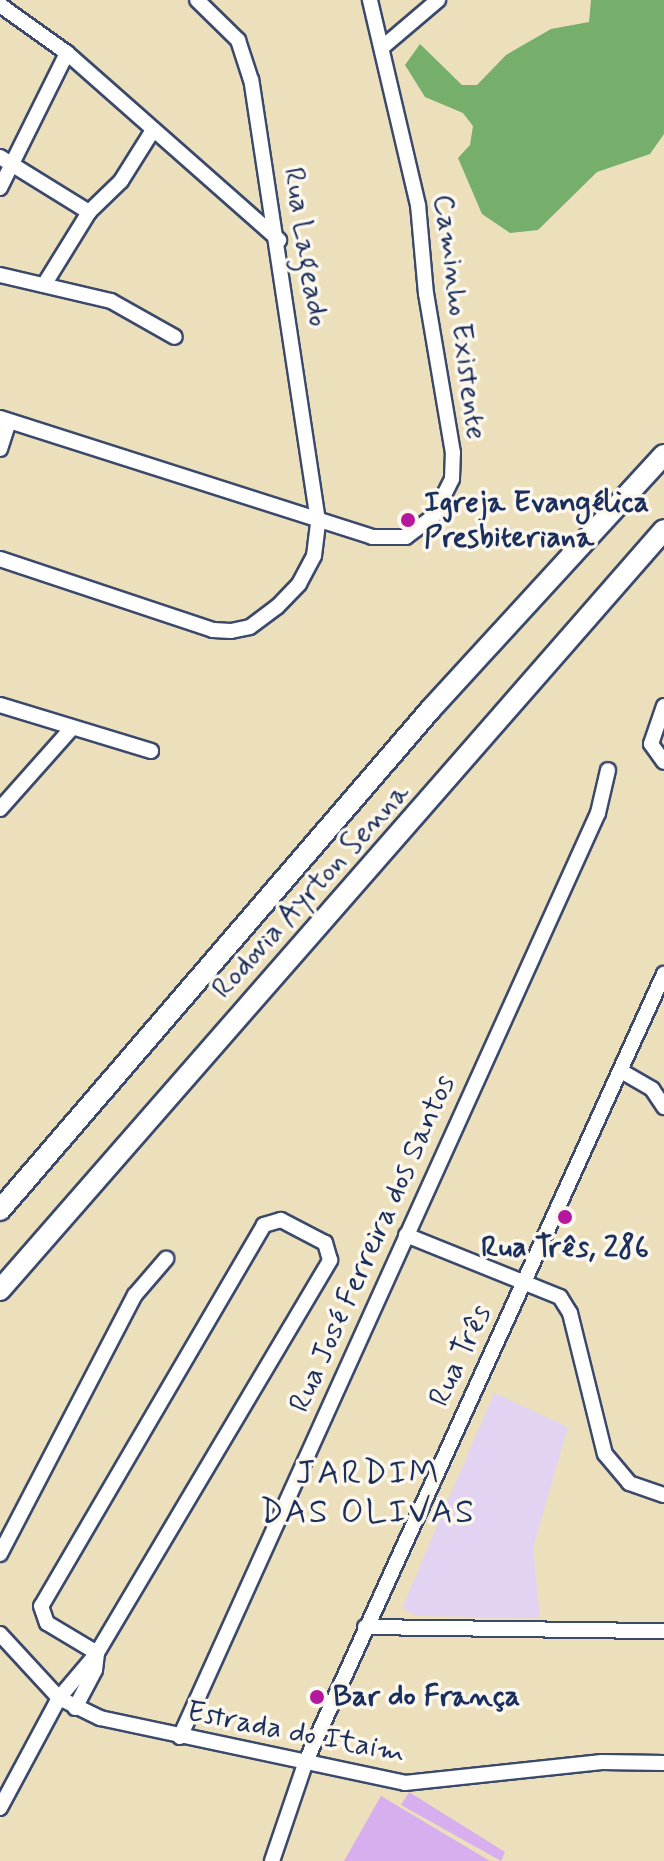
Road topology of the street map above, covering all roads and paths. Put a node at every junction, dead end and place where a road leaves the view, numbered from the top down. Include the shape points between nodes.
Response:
1 (197, 0) edge
2 (370, 0) edge
3 (438, 0) edge
4 (0, 5) edge
5 (384, 46) junction
6 (67, 53) junction
7 (153, 130) junction
8 (6, 161) edge
9 (0, 188) edge
10 (89, 212) junction
11 (279, 240) junction
12 (0, 275) edge
13 (47, 286) junction
14 (175, 337) dead end
15 (4, 420) edge
16 (0, 449) edge
17 (664, 455) edge
18 (318, 521) junction
19 (664, 530) edge
20 (0, 559) edge
21 (0, 705) edge
22 (664, 706) edge
23 (71, 729) junction
24 (151, 751) dead end
25 (664, 762) edge
26 (608, 770) dead end
27 (0, 809) edge
28 (664, 974) edge
29 (621, 1071) junction
30 (664, 1107) edge
31 (0, 1210) edge
32 (406, 1235) junction
33 (166, 1259) dead end
34 (523, 1283) junction
35 (0, 1290) edge
36 (664, 1495) edge
37 (0, 1554) edge
38 (365, 1627) junction
39 (664, 1631) edge
40 (0, 1634) edge
41 (97, 1653) junction
42 (59, 1698) junction
43 (75, 1708) junction
44 (180, 1737) junction
45 (306, 1761) junction
46 (664, 1763) edge
47 (0, 1808) edge
48 (272, 1861) edge

1 - 11 street, Rua Lageado via 228,27 246,60
2 - 5 street, Caminho Existente
3 - 5 street
4 - 6 street
5 - 18 street, Caminho Existente via 418,205 452,479 433,517 406,537 372,537
6 - 7 street
6 - 8 street
7 - 10 street via 121,181
7 - 11 street
8 - 9 street
8 - 10 street
10 - 13 street
11 - 18 street, Rua Lageado
12 - 13 street
13 - 14 street via 111,301
15 - 16 street
15 - 18 street, Caminho Existente
17 - 31 highway, Rodovia Ayrton Senna via 430,710
18 - 20 street, Rua Lageado via 314,556 299,584 277,607 242,630 213,630
19 - 35 highway, Rodovia Ayrton Senna
21 - 23 street
22 - 25 street via 651,744
23 - 24 street
23 - 27 street
26 - 32 street, Rua José Ferreira dos Santos via 598,813
28 - 29 street, Rua Três
29 - 30 street via 652,1089
29 - 34 street, Rua Três
32 - 34 street
32 - 44 street, Rua José Ferreira dos Santos
33 - 37 street via 135,1295
34 - 36 street via 560,1297 570,1313 605,1454 618,1474 641,1491
34 - 38 street, Rua Três
38 - 39 street
38 - 45 street, Rua Três
40 - 42 street, Estrada do Itaim
41 - 41 street via 330,1260 325,1243 281,1220 264,1225 41,1606 47,1623
41 - 42 street
41 - 43 street via 95,1670
42 - 43 street, Estrada do Itaim
42 - 47 street
43 - 44 street, Estrada do Itaim
44 - 45 street, Estrada do Itaim
45 - 46 street, Estrada do Itaim via 405,1783 602,1762
45 - 48 street, Rua Três

